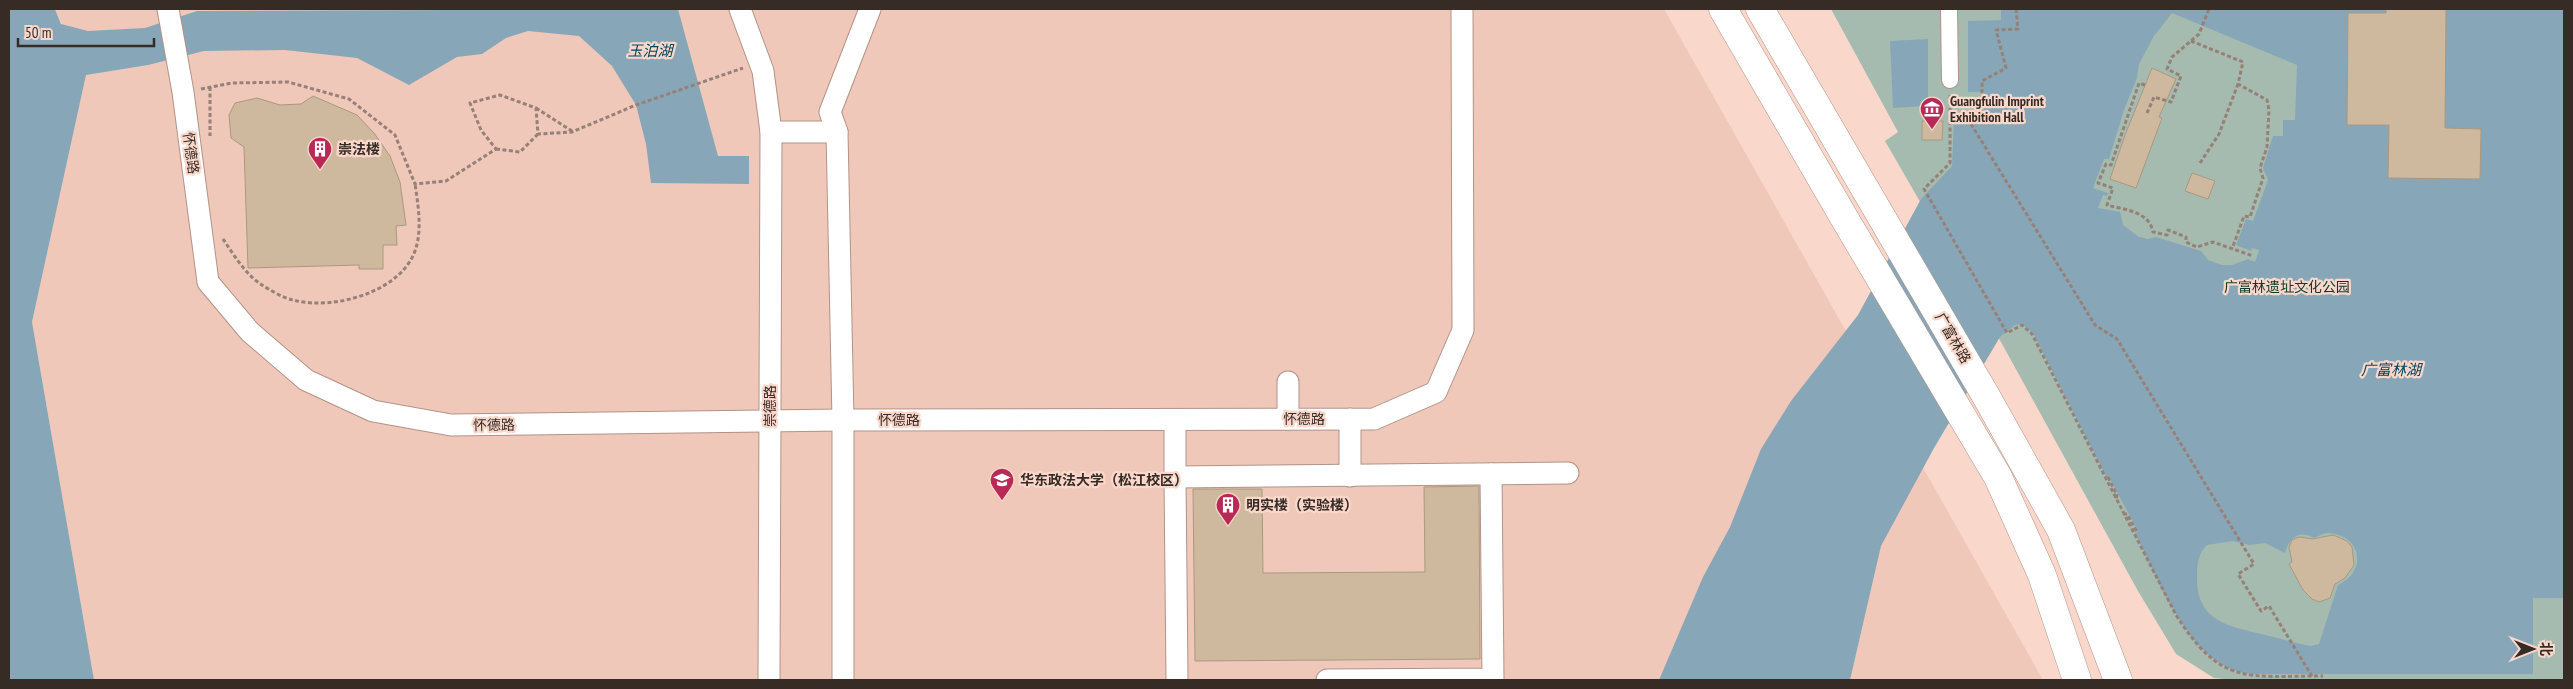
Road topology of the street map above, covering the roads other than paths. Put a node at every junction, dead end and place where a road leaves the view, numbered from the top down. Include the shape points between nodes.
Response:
1 (168, 9) edge
2 (740, 9) edge
3 (870, 9) edge
4 (1462, 9) edge
5 (1723, 9) edge
6 (1760, 9) edge
7 (1949, 9) edge
8 (1950, 80) road end
9 (771, 132) junction
10 (837, 132) junction
11 (1288, 382) dead end
12 (1288, 419) junction
13 (1350, 419) junction
14 (843, 420) junction
15 (1175, 420) junction
16 (770, 421) junction
17 (1568, 473) dead end
18 (1491, 474) junction
19 (1350, 476) junction
20 (1175, 477) junction
21 (769, 680) edge
22 (843, 680) edge
23 (1177, 680) edge
24 (1327, 680) edge
25 (2077, 680) edge
26 (2118, 680) edge

1 - 16 street, 怀德路 via 183,92 208,282 250,332 306,380 374,411 451,425
2 - 9 street, 崇德路 via 760,62
3 - 10 street via 830,112
4 - 13 street, 怀德路 via 1463,330 1436,392 1374,419
5 - 25 main road via 1998,477 2042,575
6 - 26 main road, 广富林路 via 2061,530
7 - 8 street
9 - 10 street
9 - 16 street, 崇德路
10 - 14 street
11 - 12 street
12 - 13 street, 怀德路
12 - 15 street, 怀德路
13 - 19 street
14 - 15 street, 怀德路
14 - 16 street, 怀德路
14 - 22 street
15 - 20 street
16 - 21 street, 崇德路
17 - 18 street
18 - 19 street
18 - 24 street via 1493,679
19 - 20 street
20 - 23 street

